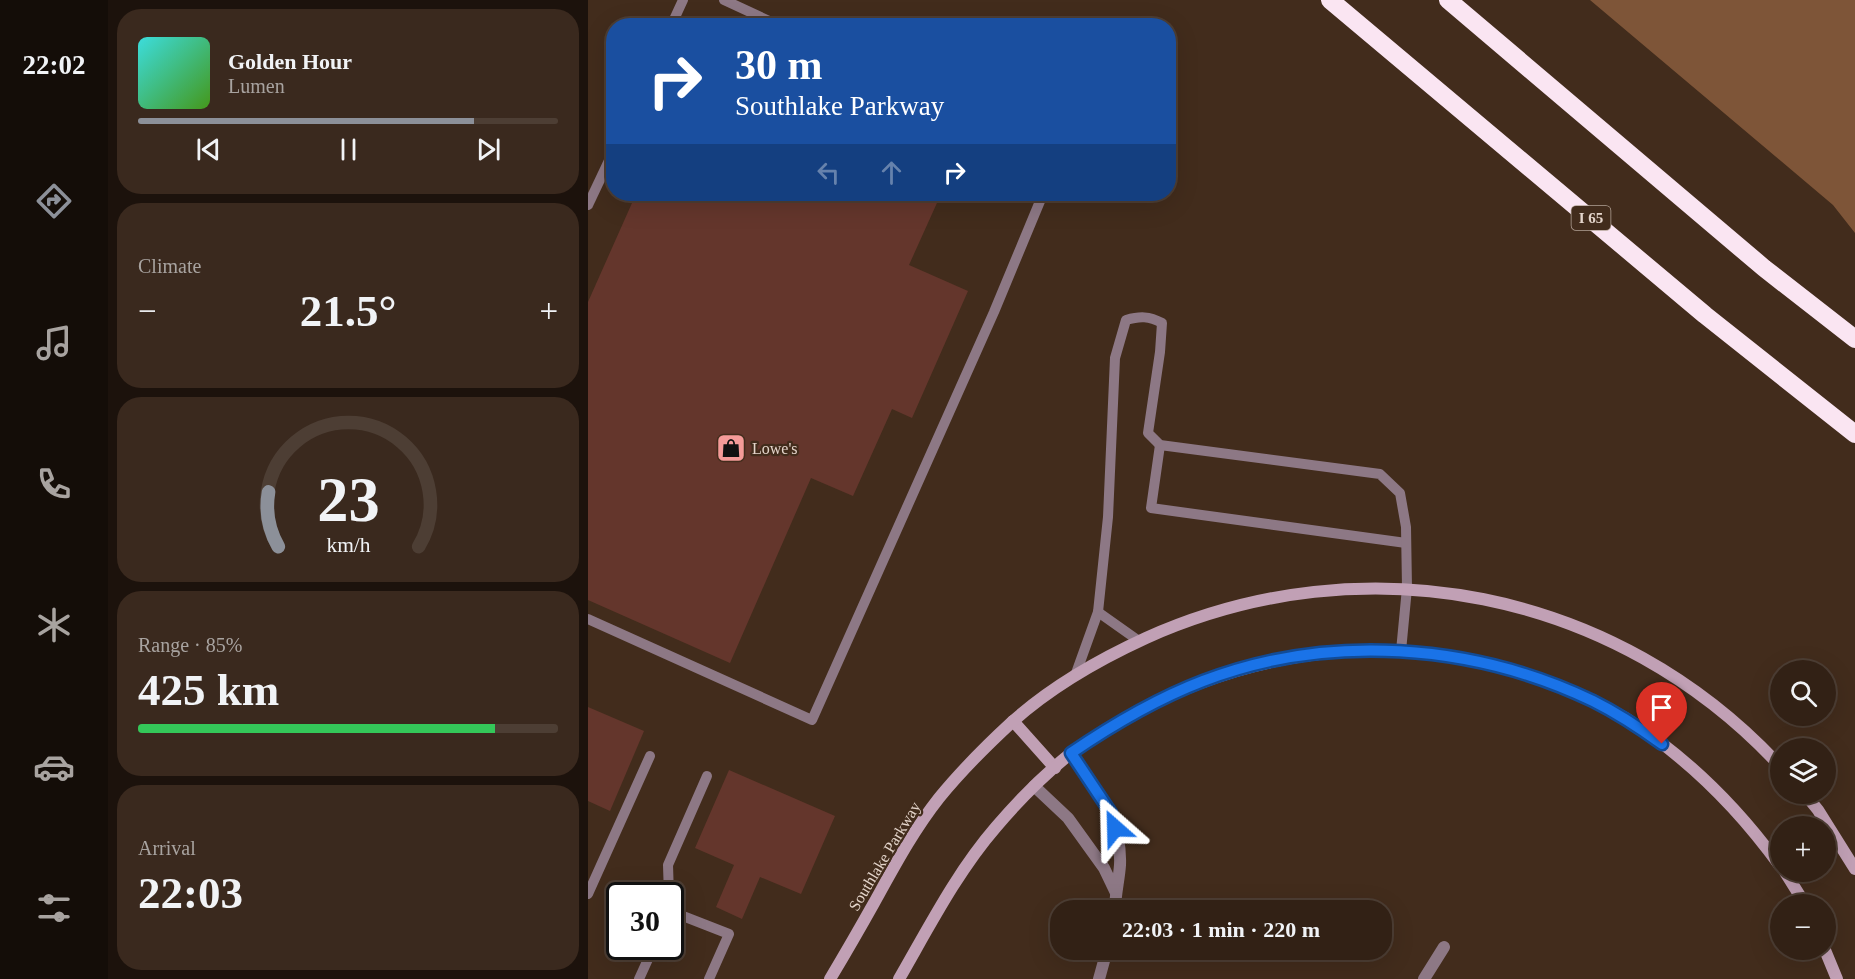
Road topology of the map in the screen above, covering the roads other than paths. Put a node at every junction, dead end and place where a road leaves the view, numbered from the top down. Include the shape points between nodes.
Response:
1 (683, 0) edge
2 (724, 0) edge
3 (1330, 0) edge
4 (1448, 0) edge
5 (675, 18) edge
6 (763, 18) edge
7 (606, 167) edge
8 (1040, 201) edge
9 (588, 205) edge
10 (1855, 339) edge
11 (1855, 434) edge
12 (1160, 445) junction
13 (1406, 543) junction
14 (1407, 588) junction
15 (1098, 612) junction
16 (588, 619) edge
17 (1139, 641) junction
18 (1401, 651) junction
19 (1075, 676) junction
20 (1013, 721) junction
21 (1071, 753) junction
22 (650, 756) dead end
23 (1770, 756) edge
24 (1055, 768) junction
25 (707, 776) dead end
26 (1034, 786) junction
27 (1813, 804) edge
28 (1770, 853) edge
29 (588, 864) edge
30 (599, 869) junction
31 (1855, 869) edge
32 (669, 882) edge
33 (1116, 893) junction
34 (588, 894) edge
35 (1116, 900) edge
36 (684, 916) edge
37 (1444, 947) dead end
38 (648, 960) edge
39 (1104, 960) edge
40 (1829, 960) edge
41 (639, 979) edge
42 (709, 979) edge
43 (830, 979) edge
44 (899, 979) edge
45 (1099, 979) edge
46 (1424, 979) edge
47 (1837, 979) edge

1 - 5 lane
2 - 6 lane
3 - 11 highway, I 65 via 1705,315
4 - 10 highway via 1764,268
7 - 9 lane
8 - 16 lane via 812,720
12 - 13 lane via 1380,474 1400,493
12 - 13 lane via 1151,508
12 - 15 lane via 1148,434 1162,323 1141,316 1126,320 1115,358 1108,517
13 - 14 lane
14 - 17 street, Southlake Parkway via 1278,596 1227,608
14 - 18 lane
14 - 23 street, Southlake Parkway via 1449,592 1520,608 1611,641 1701,694 1730,716
15 - 17 lane
15 - 19 lane
17 - 19 street, Southlake Parkway
18 - 21 street via 1331,652 1250,666 1154,703
18 - 28 street via 1506,668 1548,682 1625,718 1701,776 1734,808
19 - 20 street, Southlake Parkway
20 - 24 street
20 - 43 street, Southlake Parkway via 939,799 897,860
21 - 24 street
21 - 33 street via 1111,813 1120,843
22 - 30 lane
24 - 26 street
25 - 32 lane via 668,865
26 - 33 street via 1068,818 1104,868
26 - 44 street via 995,827 962,873
27 - 31 street
29 - 30 lane
30 - 34 lane
33 - 35 street
36 - 42 lane via 729,933
37 - 46 street
38 - 41 lane
39 - 45 street
40 - 47 street

